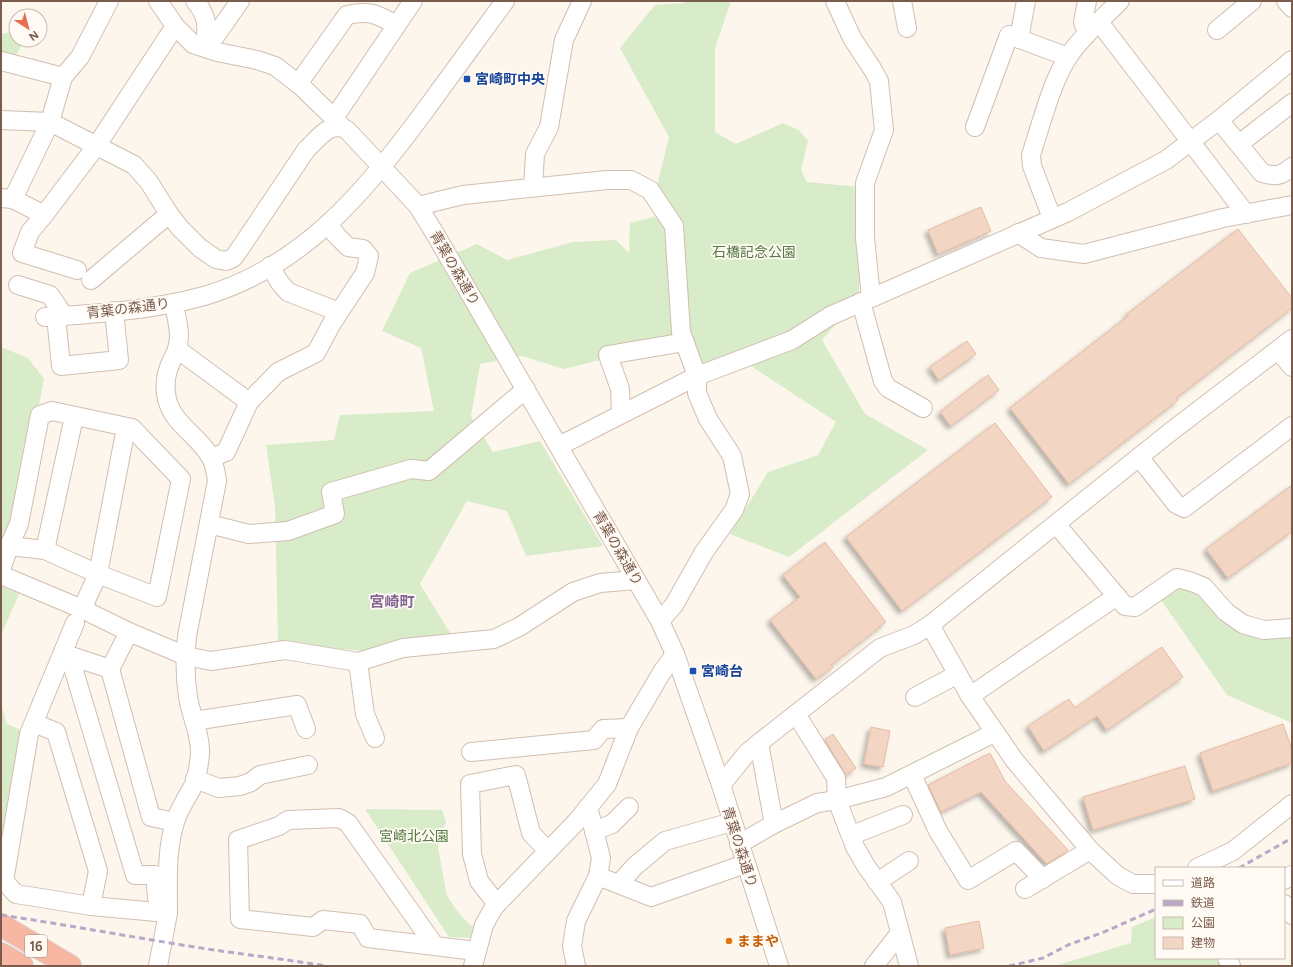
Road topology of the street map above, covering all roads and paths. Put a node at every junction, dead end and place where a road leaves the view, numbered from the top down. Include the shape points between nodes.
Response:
1 (109, 1) edge
2 (158, 1) edge
3 (195, 1) edge
4 (240, 1) edge
5 (413, 1) edge
6 (505, 1) edge
7 (582, 1) edge
8 (835, 1) edge
9 (902, 1) edge
10 (1026, 1) edge
11 (1087, 1) edge
12 (1120, 1) edge
13 (1252, 1) edge
14 (1286, 1) edge
15 (360, 7) edge
16 (1292, 8) edge
17 (396, 25) junction
18 (175, 26) junction
19 (907, 28) dead end
20 (1093, 28) junction
21 (1217, 30) dead end
22 (1019, 39) junction
23 (205, 47) junction
24 (1068, 57) junction
25 (1292, 60) edge
26 (1, 61) edge
27 (63, 77) junction
28 (298, 84) junction
29 (1292, 103) edge
30 (1, 120) edge
31 (1219, 120) junction
32 (50, 122) junction
33 (337, 122) junction
34 (975, 127) dead end
35 (1191, 141) junction
36 (1239, 144) junction
37 (97, 145) junction
38 (1292, 167) edge
39 (382, 168) junction
40 (533, 187) junction
41 (7, 199) edge
42 (1292, 205) edge
43 (418, 206) junction
44 (169, 214) junction
45 (1246, 214) junction
46 (44, 215) junction
47 (1052, 218) junction
48 (328, 224) junction
49 (1018, 233) junction
50 (216, 259) junction
51 (270, 266) junction
52 (18, 285) dead end
53 (230, 286) junction
54 (866, 300) junction
55 (174, 303) junction
56 (114, 311) junction
57 (339, 312) junction
58 (55, 316) junction
59 (684, 342) junction
60 (1285, 344) edge
61 (177, 350) junction
62 (1292, 367) edge
63 (697, 376) junction
64 (526, 389) junction
65 (249, 402) junction
66 (923, 408) dead end
67 (621, 414) junction
68 (74, 417) junction
69 (1292, 426) edge
70 (132, 428) junction
71 (558, 446) junction
72 (1139, 457) junction
73 (211, 458) junction
74 (209, 524) junction
75 (1056, 524) junction
76 (9, 546) junction
77 (45, 550) junction
78 (1, 570) edge
79 (98, 574) junction
80 (1, 575) edge
81 (636, 580) junction
82 (1117, 596) junction
83 (78, 616) junction
84 (660, 621) junction
85 (930, 625) junction
86 (1292, 628) edge
87 (129, 632) junction
88 (62, 652) junction
89 (675, 654) junction
90 (186, 656) junction
91 (78, 659) junction
92 (358, 662) junction
93 (110, 669) junction
94 (958, 674) junction
95 (915, 696) dead end
96 (970, 696) junction
97 (796, 714) junction
98 (194, 722) junction
99 (34, 723) junction
100 (629, 728) junction
101 (306, 729) dead end
102 (994, 732) junction
103 (375, 738) dead end
104 (759, 743) junction
105 (471, 752) dead end
106 (308, 765) dead end
107 (912, 775) junction
108 (195, 779) junction
109 (721, 785) junction
110 (837, 800) junction
111 (1292, 804) edge
112 (588, 807) junction
113 (628, 807) dead end
114 (903, 815) dead end
115 (175, 822) junction
116 (732, 822) junction
117 (774, 824) junction
118 (594, 831) junction
119 (852, 835) junction
120 (739, 844) junction
121 (1090, 850) junction
122 (548, 851) junction
123 (910, 861) dead end
124 (745, 864) junction
125 (1199, 867) edge
126 (598, 876) junction
127 (1042, 879) junction
128 (878, 882) junction
129 (618, 884) junction
130 (1155, 884) edge
131 (1026, 889) dead end
132 (157, 898) dead end
133 (497, 904) junction
134 (1285, 905) edge
135 (91, 906) junction
136 (168, 913) junction
137 (1292, 915) edge
138 (1, 925) edge
139 (900, 933) junction
140 (435, 946) junction
141 (1, 954) edge
142 (475, 958) edge
143 (22, 966) edge
144 (70, 966) edge
145 (158, 966) edge
146 (576, 966) edge
147 (779, 966) edge
148 (874, 966) edge
149 (910, 966) edge

1 - 27 street via 80,57
2 - 18 street
3 - 23 street via 207,24
4 - 23 street
5 - 17 street
6 - 39 street, 青葉の森通り
7 - 40 street via 564,40 549,127 535,154
8 - 54 street via 852,38 879,81 884,130 865,183
9 - 19 street
10 - 22 street
11 - 20 street via 1084,22
12 - 20 street
13 - 21 street
14 - 16 street
15 - 17 street
15 - 28 street via 346,15
17 - 33 street
18 - 23 street via 193,44
18 - 37 street
20 - 24 street
20 - 35 street
22 - 24 street
22 - 34 street via 1009,35
23 - 28 street via 275,66
24 - 47 street via 1057,76 1031,155 1032,166
25 - 31 street
26 - 27 street
27 - 32 street
28 - 33 street
29 - 36 street
30 - 32 street
31 - 35 street
31 - 36 street
32 - 37 street
32 - 41 street
33 - 39 street
33 - 50 street via 306,150 237,254 226,261
35 - 45 street
35 - 47 street via 1166,160
36 - 38 street via 1262,172 1272,176 1283,174
37 - 44 street via 134,165 149,182
37 - 46 street
39 - 43 street, 青葉の森通り
39 - 48 street, 青葉の森通り
40 - 43 street via 463,195
40 - 59 street via 631,180 650,190 674,226 680,332
41 - 46 street
42 - 45 street
43 - 64 street, 青葉の森通り
44 - 46 street via 84,275 22,253 30,232
44 - 50 street via 200,248
45 - 49 street via 1084,254 1041,248
47 - 49 street
48 - 51 street, 青葉の森通り via 290,254
48 - 57 street via 348,247 363,250 369,256 365,273
49 - 54 street
50 - 53 street
51 - 53 street, 青葉の森通り
51 - 57 street via 288,292
52 - 58 street via 50,295
53 - 55 street, 青葉の森通り via 204,296
54 - 63 street via 830,316 792,340
54 - 66 street via 883,381 888,388
55 - 56 street, 青葉の森通り
55 - 61 street via 179,336
56 - 58 street, 青葉の森通り
56 - 58 street via 119,360 61,366
57 - 65 street via 316,353 278,372
59 - 63 street
59 - 67 street via 608,355 620,389
60 - 62 street
60 - 72 street
61 - 65 street
61 - 73 street via 167,373 167,400 177,420
63 - 67 street
63 - 84 street via 697,393 708,419 732,456 740,494 734,510 704,552 674,605
64 - 71 street, 青葉の森通り
64 - 74 street via 429,471 411,469 331,492 335,514 288,530 249,534
65 - 73 street via 226,452
67 - 71 street
68 - 70 street
68 - 76 street via 52,411 40,415 19,524
68 - 77 street
69 - 72 street via 1184,508 1176,504
70 - 79 street via 124,438
70 - 79 street via 181,479 157,597
71 - 81 street, 青葉の森通り
72 - 75 street
73 - 74 street via 216,469 217,481
74 - 90 street via 186,636
75 - 82 street
75 - 85 street
76 - 77 street
76 - 78 street
77 - 79 street
79 - 83 street
80 - 83 street
81 - 84 street, 青葉の森通り
81 - 92 street via 600,583 573,592 519,627 494,639 403,648
82 - 86 street via 1125,606 1135,608 1177,578 1204,587 1226,612 1243,624 1264,630
82 - 96 street
83 - 87 street
83 - 88 street
84 - 89 street, 青葉の森通り
85 - 94 street
85 - 97 street via 914,635 880,648
87 - 90 street
87 - 93 street
88 - 91 street
88 - 99 street
89 - 100 street
89 - 109 street, 青葉の森通り
90 - 92 street via 211,660 285,650
90 - 98 street via 188,697
91 - 93 street
91 - 132 street via 74,671 135,875 155,875
92 - 103 street via 365,714
93 - 115 street via 151,817
94 - 95 street
94 - 96 street
96 - 102 street
97 - 104 street
97 - 110 street via 836,778
98 - 101 street via 297,705
98 - 108 street via 200,753
99 - 135 street via 56,732 98,871
99 - 135 street via 29,734 4,881 16,894
100 - 105 street via 603,729 594,740
100 - 112 street via 608,784
102 - 107 street
102 - 121 street via 1014,761
104 - 109 street
104 - 117 street
106 - 108 street via 260,775 240,786 219,788
107 - 110 street via 886,787
107 - 127 street via 938,831 968,880 1016,851
108 - 115 street
109 - 116 street, 青葉の森通り
110 - 117 street via 817,803
110 - 119 street
111 - 125 street via 1233,850
112 - 118 street
112 - 122 street
113 - 118 street via 612,824
114 - 119 street
115 - 136 street via 169,850
116 - 120 street, 青葉の森通り
116 - 129 street via 665,841
117 - 120 street
118 - 126 street via 601,858
119 - 128 street via 855,847
120 - 124 street, 青葉の森通り
121 - 127 street
121 - 130 street via 1118,876 1133,884
122 - 133 street
122 - 133 street via 532,833 516,775 470,784 472,854 479,881
123 - 128 street
124 - 129 street via 651,897
124 - 147 street, 青葉の森通り
126 - 129 street
126 - 146 street via 576,921 572,946
127 - 131 street
128 - 139 street via 892,902
133 - 142 street via 484,925
134 - 137 street
135 - 136 street
136 - 145 street
138 - 144 highway, 16
139 - 148 street
139 - 149 street
140 - 140 street via 368,938 360,924 323,920 314,927 240,919 238,840 279,826 288,820 339,818 348,823
140 - 142 street
141 - 143 highway

